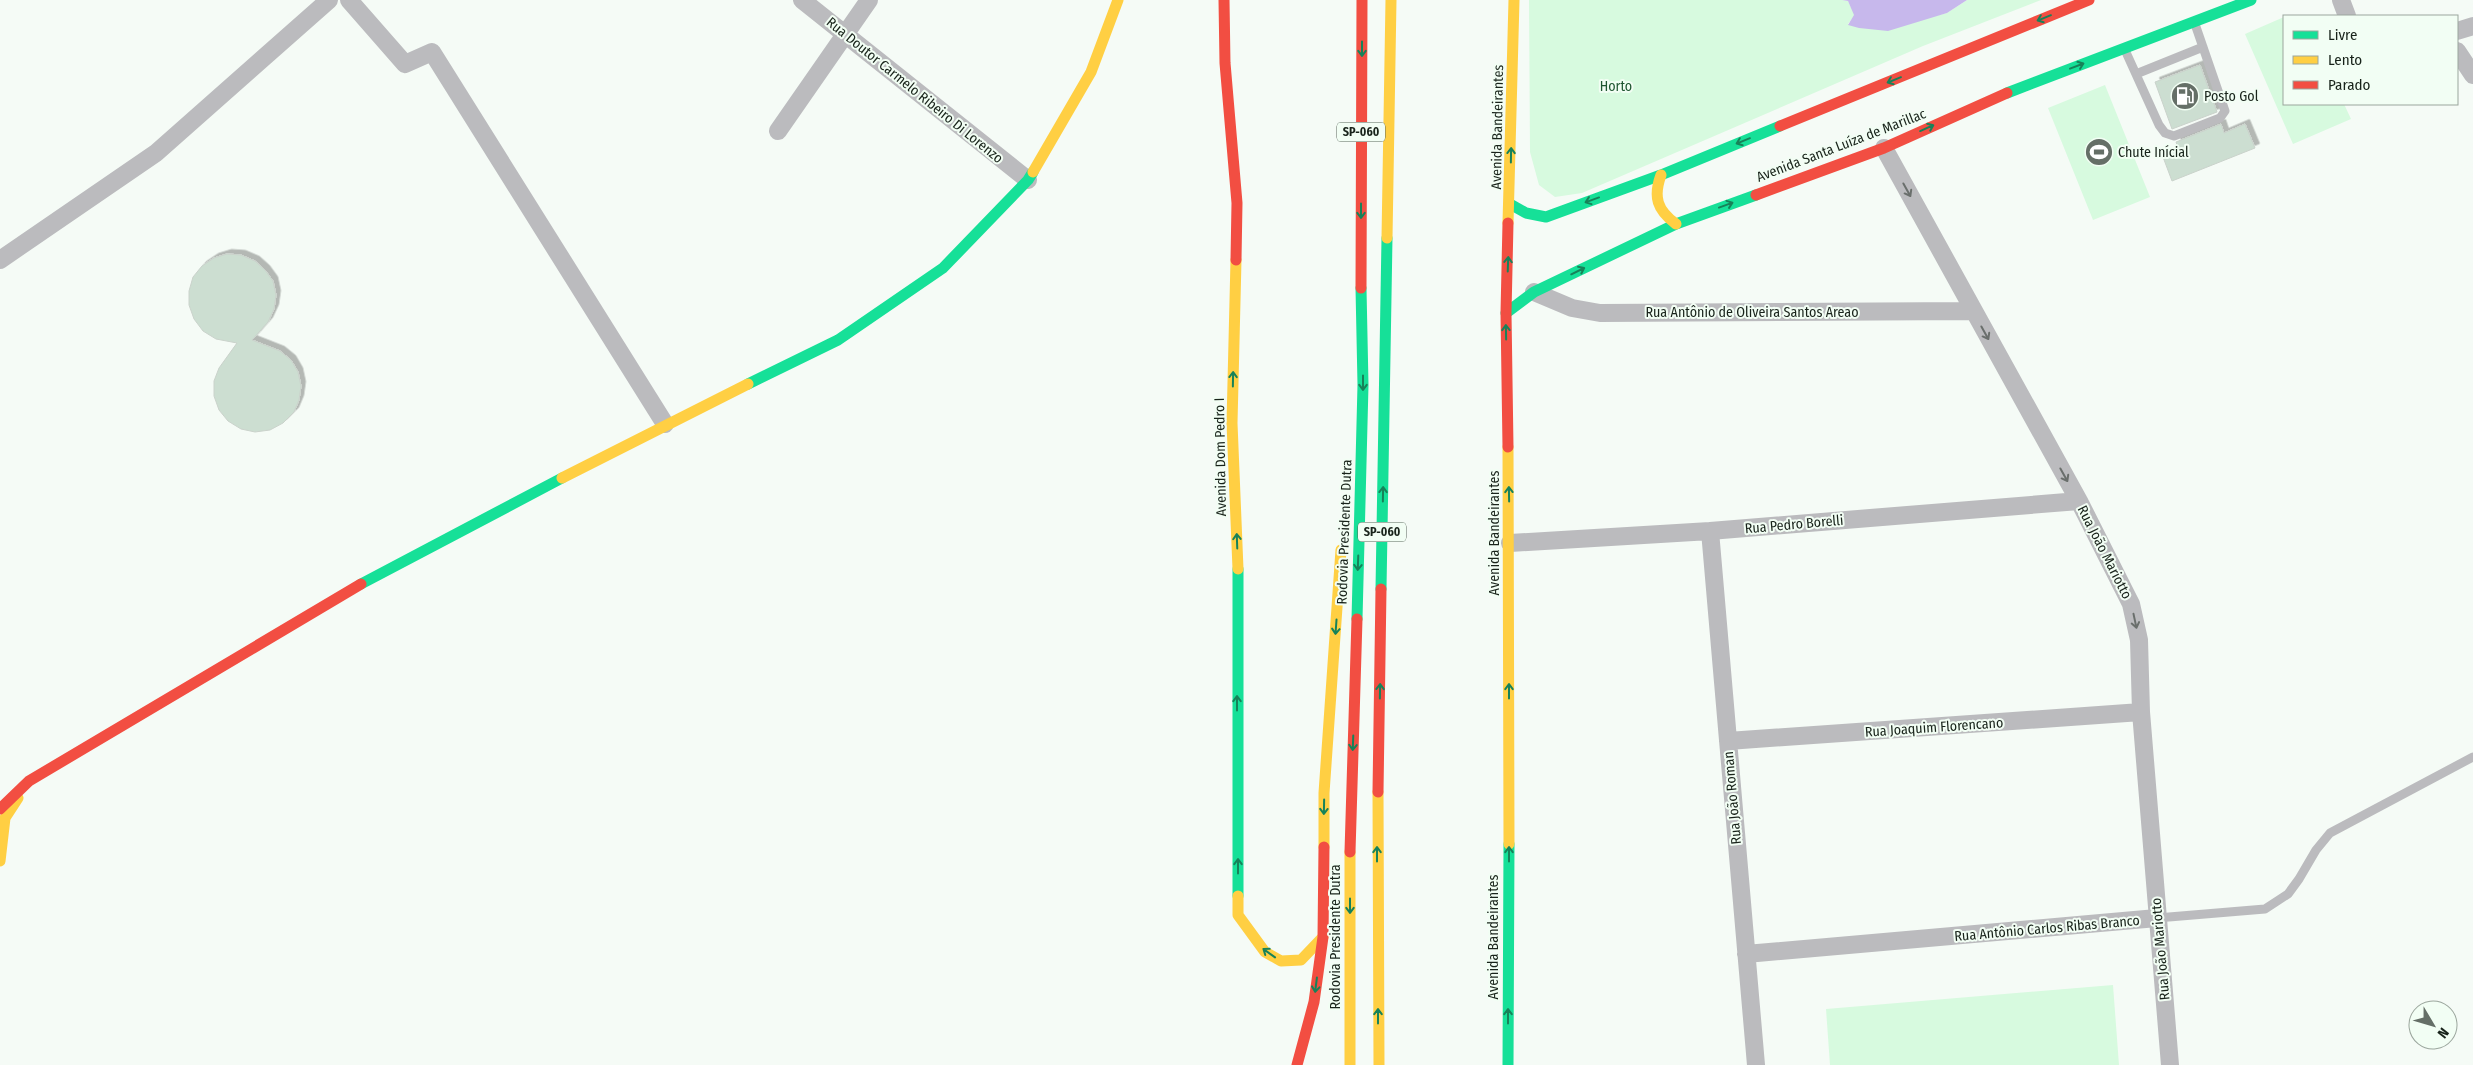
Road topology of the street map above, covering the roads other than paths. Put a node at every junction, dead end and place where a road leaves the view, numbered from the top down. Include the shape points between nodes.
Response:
1 (329, 0) edge
2 (350, 0) edge
3 (802, 0) edge
4 (869, 0) edge
5 (1118, 0) edge
6 (1224, 0) edge
7 (1362, 0) edge
8 (1391, 0) edge
9 (1514, 0) edge
10 (2089, 0) edge
11 (2251, 0) edge
12 (2341, 0) edge
13 (2347, 15) edge
14 (2194, 22) junction
15 (2473, 26) edge
16 (2458, 31) edge
17 (846, 35) junction
18 (2203, 46) junction
19 (2124, 48) junction
20 (2458, 52) edge
21 (2136, 74) junction
22 (2473, 75) edge
23 (778, 131) dead end
24 (1884, 148) junction
25 (1661, 175) junction
26 (1028, 180) junction
27 (1510, 204) junction
28 (1676, 224) junction
29 (0, 260) edge
30 (1361, 265) junction
31 (1534, 292) junction
32 (1973, 311) junction
33 (1506, 313) junction
34 (1350, 414) dead end
35 (666, 424) junction
36 (2079, 501) junction
37 (1710, 531) junction
38 (1342, 534) dead end
39 (1510, 543) junction
40 (2140, 712) junction
41 (1728, 741) junction
42 (2473, 757) edge
43 (29, 781) junction
44 (0, 809) edge
45 (0, 861) edge
46 (2157, 918) junction
47 (1323, 937) junction
48 (1746, 954) junction
49 (1297, 1065) edge
50 (1350, 1065) edge
51 (1379, 1065) edge
52 (1508, 1065) edge
53 (1756, 1065) edge
54 (2170, 1065) edge

1 - 29 street via 156,153
2 - 35 street via 405,64 432,52
3 - 17 street, Rua Doutor Carmelo Ribeiro Di Lorenzo
4 - 17 street
5 - 26 main road via 1091,72
47 -> 6 main road, Avenida Dom Pedro I via 1301,960 1280,961 1265,952 1238,915 1238,564 1232,423 1237,203 1225,63
7 -> 30 main road, Rodovia Presidente Dutra / SP-060
51 -> 8 main road, SP-060 via 1377,850
27 -> 9 main road, Avenida Bandeirantes
10 -> 25 main road
11 - 14 main road, Avenida Santa Luíza de Marillac
12 - 13 street
14 - 18 lane
14 - 19 main road, Avenida Santa Luíza de Marillac
15 - 16 street
17 - 23 street
17 - 26 street, Rua Doutor Carmelo Ribeiro Di Lorenzo
18 - 21 lane
18 - 21 lane via 2224,104 2225,111 2220,118 2174,136 2164,133
19 - 21 lane
24 -> 19 main road, Avenida Santa Luíza de Marillac via 1987,101
20 - 22 street
28 -> 24 main road, Avenida Santa Luíza de Marillac
24 -> 32 street, Rua João Mariotto
25 -> 27 main road via 1546,217
25 - 28 main road via 1656,204 1665,217
26 - 35 main road via 943,268 838,340
33 -> 27 main road, Avenida Bandeirantes
31 -> 28 main road, Avenida Santa Luíza de Marillac
30 - 34 main road
30 -> 50 main road, Rodovia Presidente Dutra / SP-060 via 1363,385 1350,856
31 - 32 street, Rua Antônio de Oliveira Santos Areao via 1572,308 1600,313
31 - 33 main road, Avenida Santa Luíza de Marillac
32 -> 36 street, Rua João Mariotto
39 -> 33 main road, Avenida Bandeirantes
35 - 43 main road via 380,573
36 - 37 street, Rua Pedro Borelli
36 -> 40 street, Rua João Mariotto via 2131,604 2139,640
37 - 39 street, Rua Pedro Borelli
37 - 41 street, Rua João Roman
38 -> 47 main road via 1324,792
52 -> 39 main road, Avenida Bandeirantes
40 - 41 street, Rua Joaquim Florencano
40 - 46 street, Rua João Mariotto
41 - 48 street, Rua João Roman
42 - 46 lane, Rua Antônio Carlos Ribas Branco via 2330,833 2288,894 2265,909
43 - 44 main road
43 - 45 main road via 5,818
46 - 48 street, Rua Antônio Carlos Ribas Branco
46 - 54 street, Rua João Mariotto
47 -> 49 main road via 1314,1002
48 - 53 street, Rua João Roman

